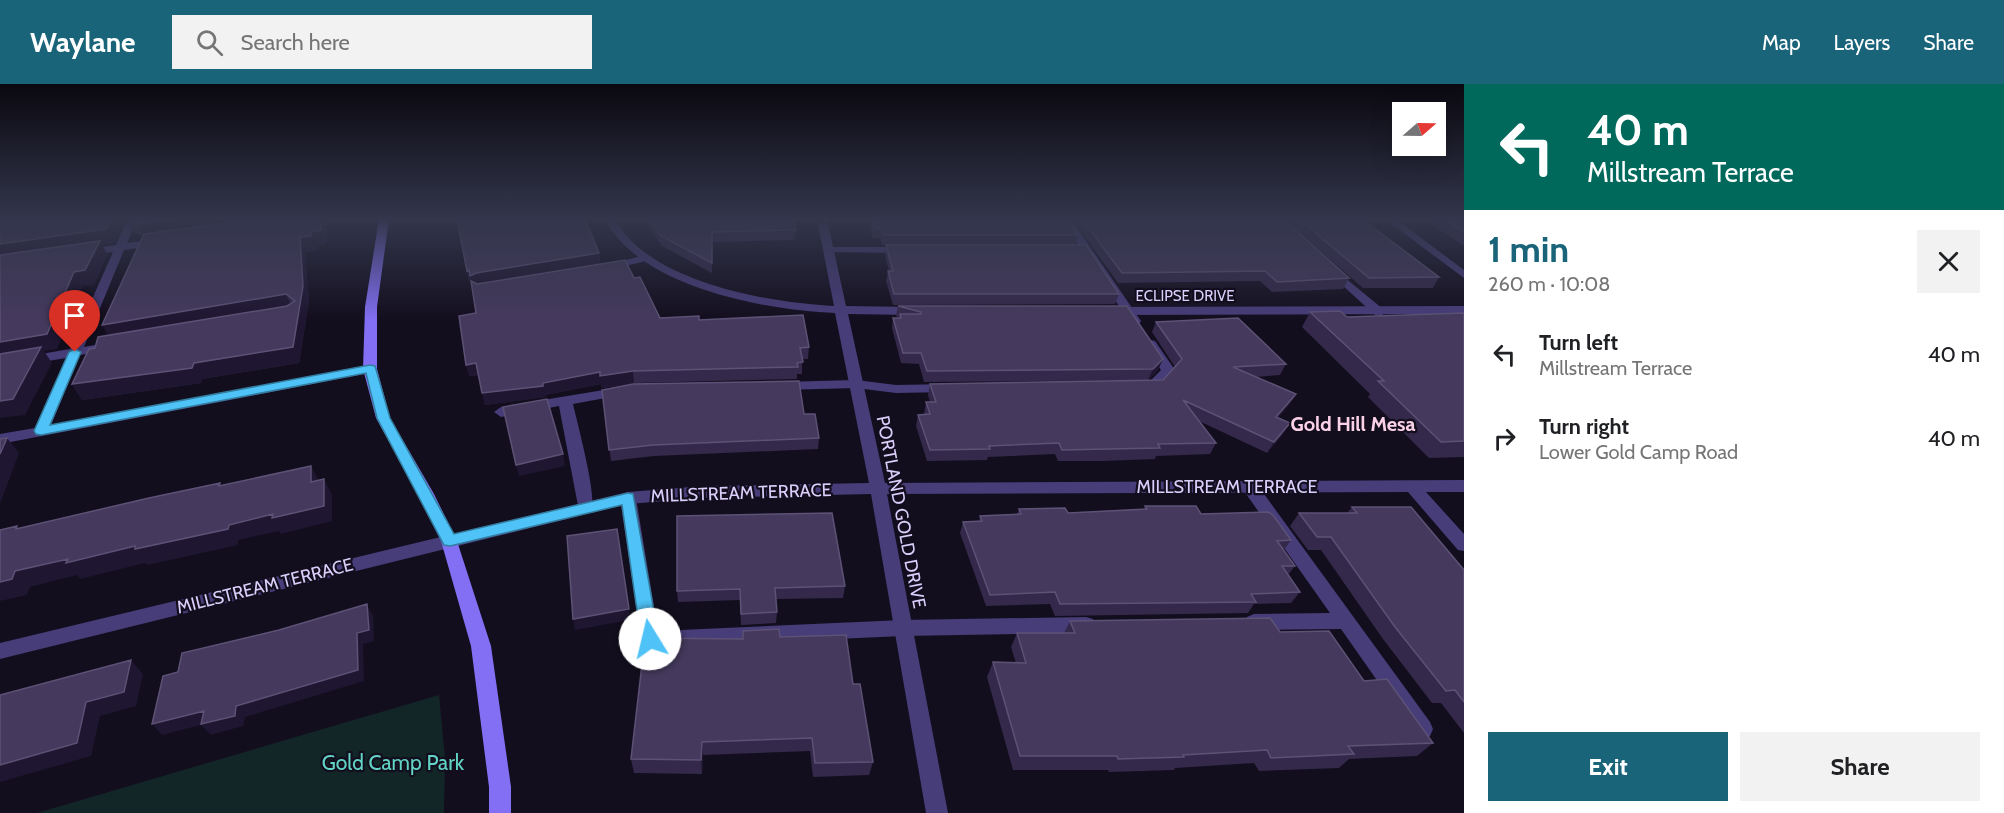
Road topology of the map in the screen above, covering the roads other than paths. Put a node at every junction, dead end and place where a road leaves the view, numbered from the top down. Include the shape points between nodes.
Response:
1 (82, 253) edge
2 (117, 253) edge
3 (379, 253) edge
4 (640, 253) edge
5 (829, 253) edge
6 (1083, 253) edge
7 (1435, 253) edge
8 (76, 254) edge
9 (646, 258) junction
10 (1326, 265) edge
11 (591, 270) edge
12 (1464, 275) edge
13 (841, 310) junction
14 (1464, 310) edge
15 (925, 311) edge
16 (1092, 311) edge
17 (1128, 311) junction
18 (1379, 312) junction
19 (121, 345) edge
20 (75, 352) junction
21 (0, 365) edge
22 (370, 369) junction
23 (856, 384) junction
24 (764, 386) edge
25 (1129, 387) edge
26 (966, 388) edge
27 (634, 389) edge
28 (565, 400) junction
29 (501, 412) edge
30 (41, 431) junction
31 (0, 438) edge
32 (1412, 486) junction
33 (1464, 486) edge
34 (1250, 487) junction
35 (878, 489) junction
36 (628, 498) junction
37 (585, 507) junction
38 (450, 541) junction
39 (1464, 545) edge
40 (1346, 621) junction
41 (1240, 622) edge
42 (1110, 624) edge
43 (903, 628) junction
44 (0, 651) edge
45 (1425, 732) edge
46 (500, 813) edge
47 (937, 813) edge

1 - 8 street
2 - 20 street
3 - 22 street via 371,308
4 - 9 street
5 - 13 street, PORTLAND GOLD DRIVE
6 - 17 street
7 - 12 street
9 - 11 street
9 - 13 street via 724,294 794,309
10 - 18 street
13 - 15 street
13 - 23 street, PORTLAND GOLD DRIVE
14 - 18 street, ECLIPSE DRIVE
16 - 17 street, ECLIPSE DRIVE
17 - 18 street, ECLIPSE DRIVE
17 - 25 street via 1168,370 1153,386
19 - 20 street
20 - 21 street
20 - 30 street
22 - 30 street
22 - 38 street via 383,418
23 - 24 street
23 - 26 street via 896,389
23 - 35 street, PORTLAND GOLD DRIVE
27 - 28 street
28 - 29 street
28 - 37 street
30 - 31 street
32 - 33 street, MILLSTREAM TERRACE
32 - 34 street, MILLSTREAM TERRACE
32 - 39 street
34 - 35 street, MILLSTREAM TERRACE
34 - 40 street
35 - 36 street, MILLSTREAM TERRACE via 703,492
35 - 43 street, PORTLAND GOLD DRIVE
36 - 37 street, MILLSTREAM TERRACE
36 - 43 street via 650,639
37 - 38 street, MILLSTREAM TERRACE
38 - 44 street, MILLSTREAM TERRACE
38 - 46 street via 481,646
40 - 41 street
40 - 45 street
42 - 43 street
43 - 47 street, PORTLAND GOLD DRIVE

